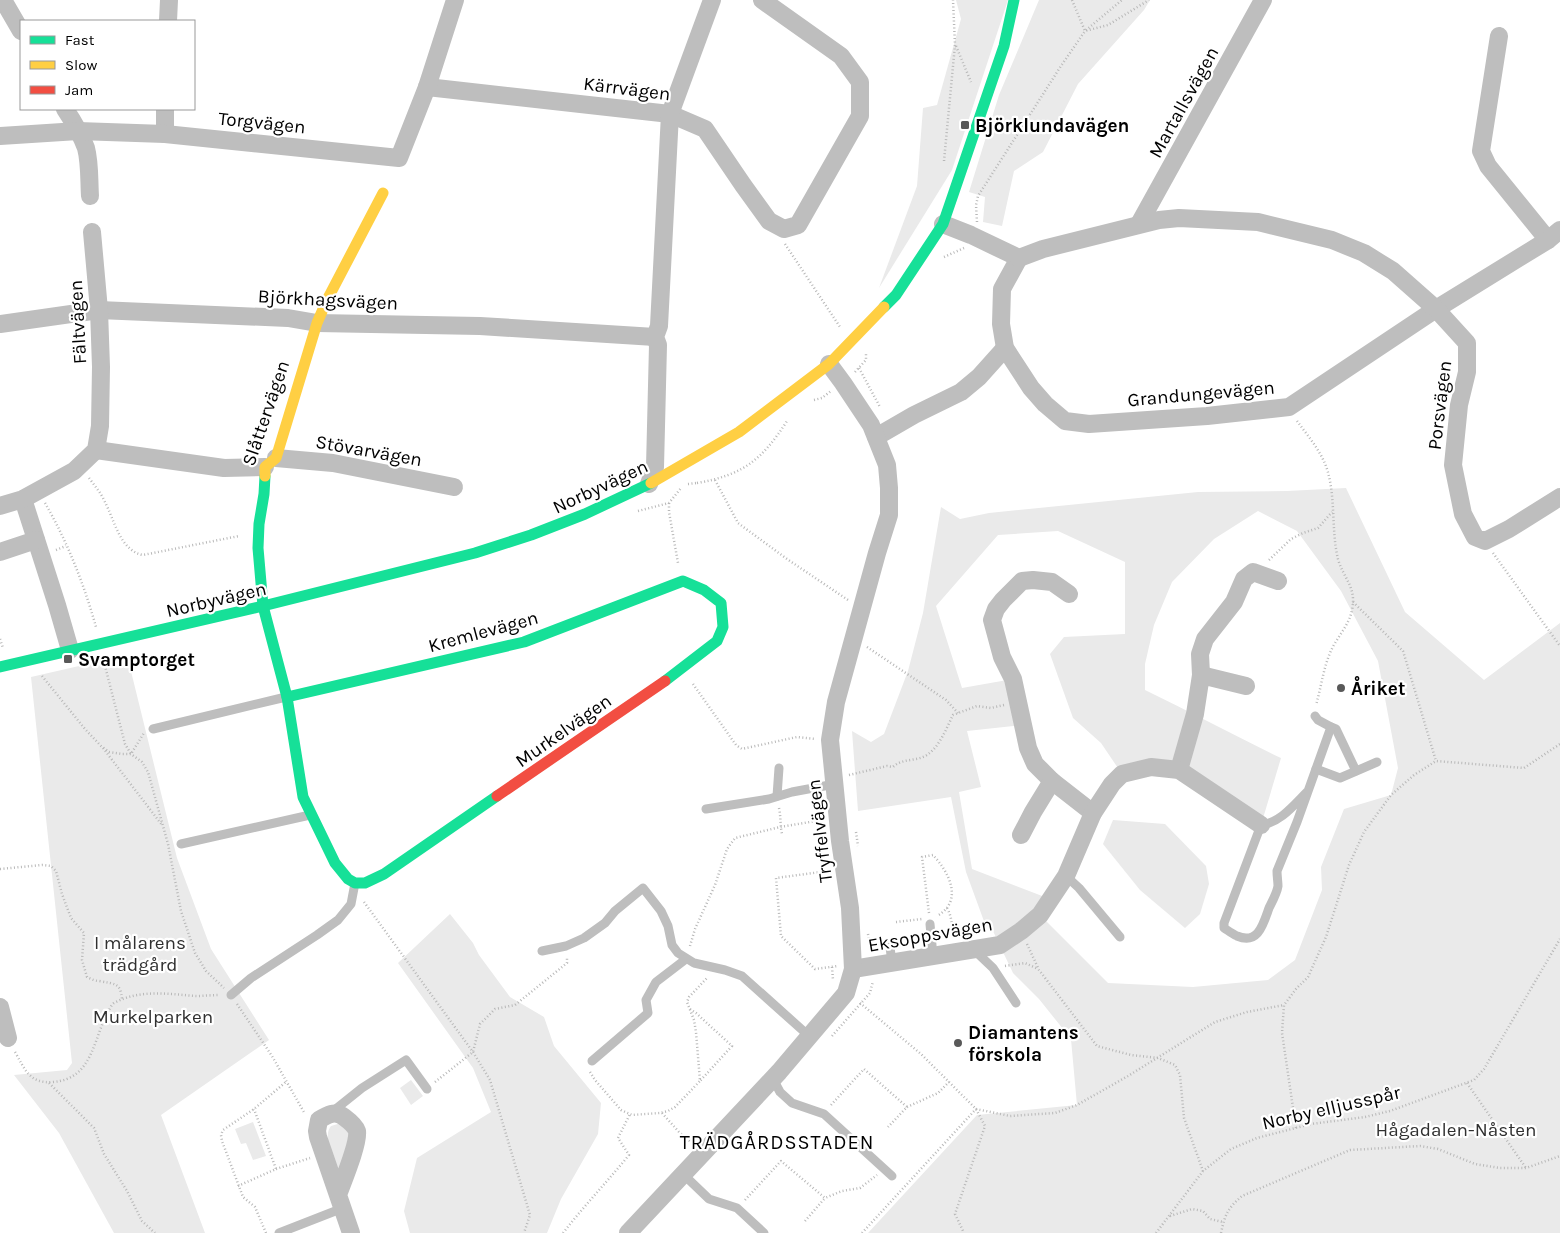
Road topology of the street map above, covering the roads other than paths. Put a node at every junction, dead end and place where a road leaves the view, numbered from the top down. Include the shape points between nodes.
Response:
1 (3, 0) edge
2 (169, 0) edge
3 (455, 0) edge
4 (712, 0) edge
5 (762, 0) edge
6 (1014, 0) edge
7 (1026, 0) edge
8 (1263, 0) edge
9 (168, 20) edge
10 (20, 30) edge
11 (1499, 36) dead end
12 (1004, 46) junction
13 (427, 86) junction
14 (66, 110) edge
15 (165, 110) edge
16 (670, 114) junction
17 (78, 131) junction
18 (164, 134) junction
19 (0, 136) edge
20 (383, 193) dead end
21 (90, 196) dead end
22 (943, 224) junction
23 (1139, 224) junction
24 (92, 232) dead end
25 (1554, 235) edge
26 (1019, 258) junction
27 (1436, 309) junction
28 (98, 310) junction
29 (317, 322) junction
30 (0, 324) edge
31 (655, 338) junction
32 (1005, 348) junction
33 (829, 364) junction
34 (876, 437) junction
35 (96, 450) junction
36 (271, 463) junction
37 (649, 484) junction
38 (454, 487) dead end
39 (1560, 497) edge
40 (23, 499) junction
41 (0, 506) edge
42 (36, 540) junction
43 (0, 552) edge
44 (683, 581) joint
45 (1278, 581) dead end
46 (1069, 594) dead end
47 (263, 606) junction
48 (70, 650) junction
49 (0, 667) edge
50 (1201, 676) junction
51 (1246, 686) dead end
52 (287, 697) junction
53 (1315, 716) road end
54 (1331, 727) junction
55 (153, 729) road end
56 (1378, 762) dead end
57 (779, 768) dead end
58 (1316, 769) junction
59 (1179, 770) junction
60 (1356, 771) junction
61 (842, 780) junction
62 (1052, 780) junction
63 (1307, 792) junction
64 (777, 796) junction
65 (706, 809) dead end
66 (1092, 813) junction
67 (316, 814) junction
68 (1261, 824) junction
69 (1021, 835) dead end
70 (180, 844) dead end
71 (1066, 876) junction
72 (354, 883) junction
73 (929, 919) road end
74 (1120, 937) dead end
75 (972, 950) junction
76 (542, 951) dead end
77 (933, 956) junction
78 (686, 959) junction
79 (853, 969) junction
80 (231, 995) road end
81 (1016, 1003) dead end
82 (0, 1007) edge
83 (810, 1036) junction
84 (8, 1038) road end
85 (592, 1061) road end
86 (773, 1079) junction
87 (427, 1089) road end
88 (330, 1113) junction
89 (684, 1175) junction
90 (892, 1176) dead end
91 (340, 1201) junction
92 (278, 1233) edge
93 (351, 1233) edge
94 (628, 1233) edge
95 (764, 1233) edge

1 - 10 street
2 - 9 street
3 - 13 street
4 - 16 street
5 - 16 street, Kärrvägen via 841,56 860,82 860,116 798,225 784,229 769,221 705,129
6 - 12 street, Norbyvägen
7 - 12 street, Norbyvägen
8 - 23 street, Martallsvägen
11 - 25 street via 1481,151 1488,166
12 - 22 street, Norbyvägen
13 - 16 street, Kärrvägen
13 - 18 street, Torgvägen via 399,158
14 - 17 street
15 - 18 street
16 - 31 street via 659,326
17 - 18 street, Torgvägen
17 - 19 street, Torgvägen
17 - 21 street via 86,148
20 - 29 street, Slåttervägen
22 - 26 street
22 - 33 street, Norbyvägen via 896,294
23 - 26 street, Porsvägen
23 - 27 street, Porsvägen via 1179,218 1240,220 1332,240 1364,253 1393,271
24 - 28 street, Fältvägen
25 - 27 street, Grandungevägen
26 - 32 street, Grandungevägen via 1002,289 1000,324
27 - 32 street, Grandungevägen via 1289,407 1207,416 1089,424 1065,421 1031,388
27 - 39 street, Porsvägen via 1467,343 1468,372 1459,405 1453,466 1463,514 1476,537 1485,541
28 - 29 street, Björkhagsvägen
28 - 30 street, Björkhagsvägen
28 - 35 street, Fältvägen via 101,367
29 - 31 street, Björkhagsvägen via 480,326
29 - 36 street, Slåttervägen
31 - 37 street via 658,346 655,467
32 - 34 street via 961,392
33 - 34 street, Tryffelvägen via 871,424
33 - 37 street, Norbyvägen via 739,432
34 - 61 street, Tryffelvägen via 887,465 889,515 836,702 830,747
35 - 36 street, Stövarvägen via 224,468
35 - 40 street via 74,471
36 - 38 street, Stövarvägen via 333,463
36 - 47 street, Slåttervägen via 258,536
37 - 47 street, Norbyvägen via 532,535 475,553
40 - 41 street
40 - 42 street
42 - 43 street
42 - 48 street
44 - 52 street, Kremlevägen via 524,642
44 - 72 street, Murkelvägen via 704,590 720,603 723,627 717,641 682,669 384,874 366,883
45 - 50 street via 1253,572 1244,579 1234,602 1205,638 1200,654
46 - 62 street via 1052,582 1022,581 996,609 992,620 1002,657 1013,679 1028,748 1035,764
47 - 48 street, Norbyvägen
47 - 52 street, Slåttervägen
48 - 49 street, Norbyvägen
50 - 51 street
50 - 59 street via 1195,714
52 - 55 lane
52 - 67 street, Slåttervägen via 303,797
53 - 54 lane
54 - 58 lane
54 - 60 lane via 1336,729
56 - 60 lane
57 - 64 lane
58 - 60 lane via 1340,778
58 - 63 lane
59 - 66 street, Eksoppsvägen via 1151,767 1122,774
59 - 68 street, Eksoppsvägen
61 - 64 lane
61 - 79 street, Tryffelvägen via 838,819 850,908
62 - 66 street
62 - 69 street
63 - 68 lane via 1289,811 1267,824
63 - 68 lane via 1277,871 1278,886 1267,914 1254,938 1246,940 1224,928
64 - 65 lane
66 - 71 street, Eksoppsvägen
67 - 70 lane
67 - 72 street, Slåttervägen via 335,863
71 - 74 lane
71 - 75 street, Eksoppsvägen via 1040,914 1021,931 1000,945
72 - 80 lane via 351,904 338,920
73 - 77 lane
75 - 77 street, Eksoppsvägen
75 - 81 lane via 992,968
76 - 78 lane via 584,938 643,888 661,911 672,945
77 - 79 street, Eksoppsvägen via 891,955
78 - 83 lane via 742,976
78 - 85 lane via 656,982 646,1000 648,1013
79 - 83 street, Tryffelvägen via 846,993
82 - 84 street
83 - 86 street, Tryffelvägen
86 - 89 street, Tryffelvägen
86 - 90 lane via 780,1092 792,1103 824,1114
87 - 88 lane via 406,1060
88 - 91 street via 319,1120 317,1131
88 - 91 street via 340,1114 357,1129 357,1140
89 - 94 street, Tryffelvägen
89 - 95 lane via 709,1199 737,1208
91 - 92 lane
91 - 93 street

